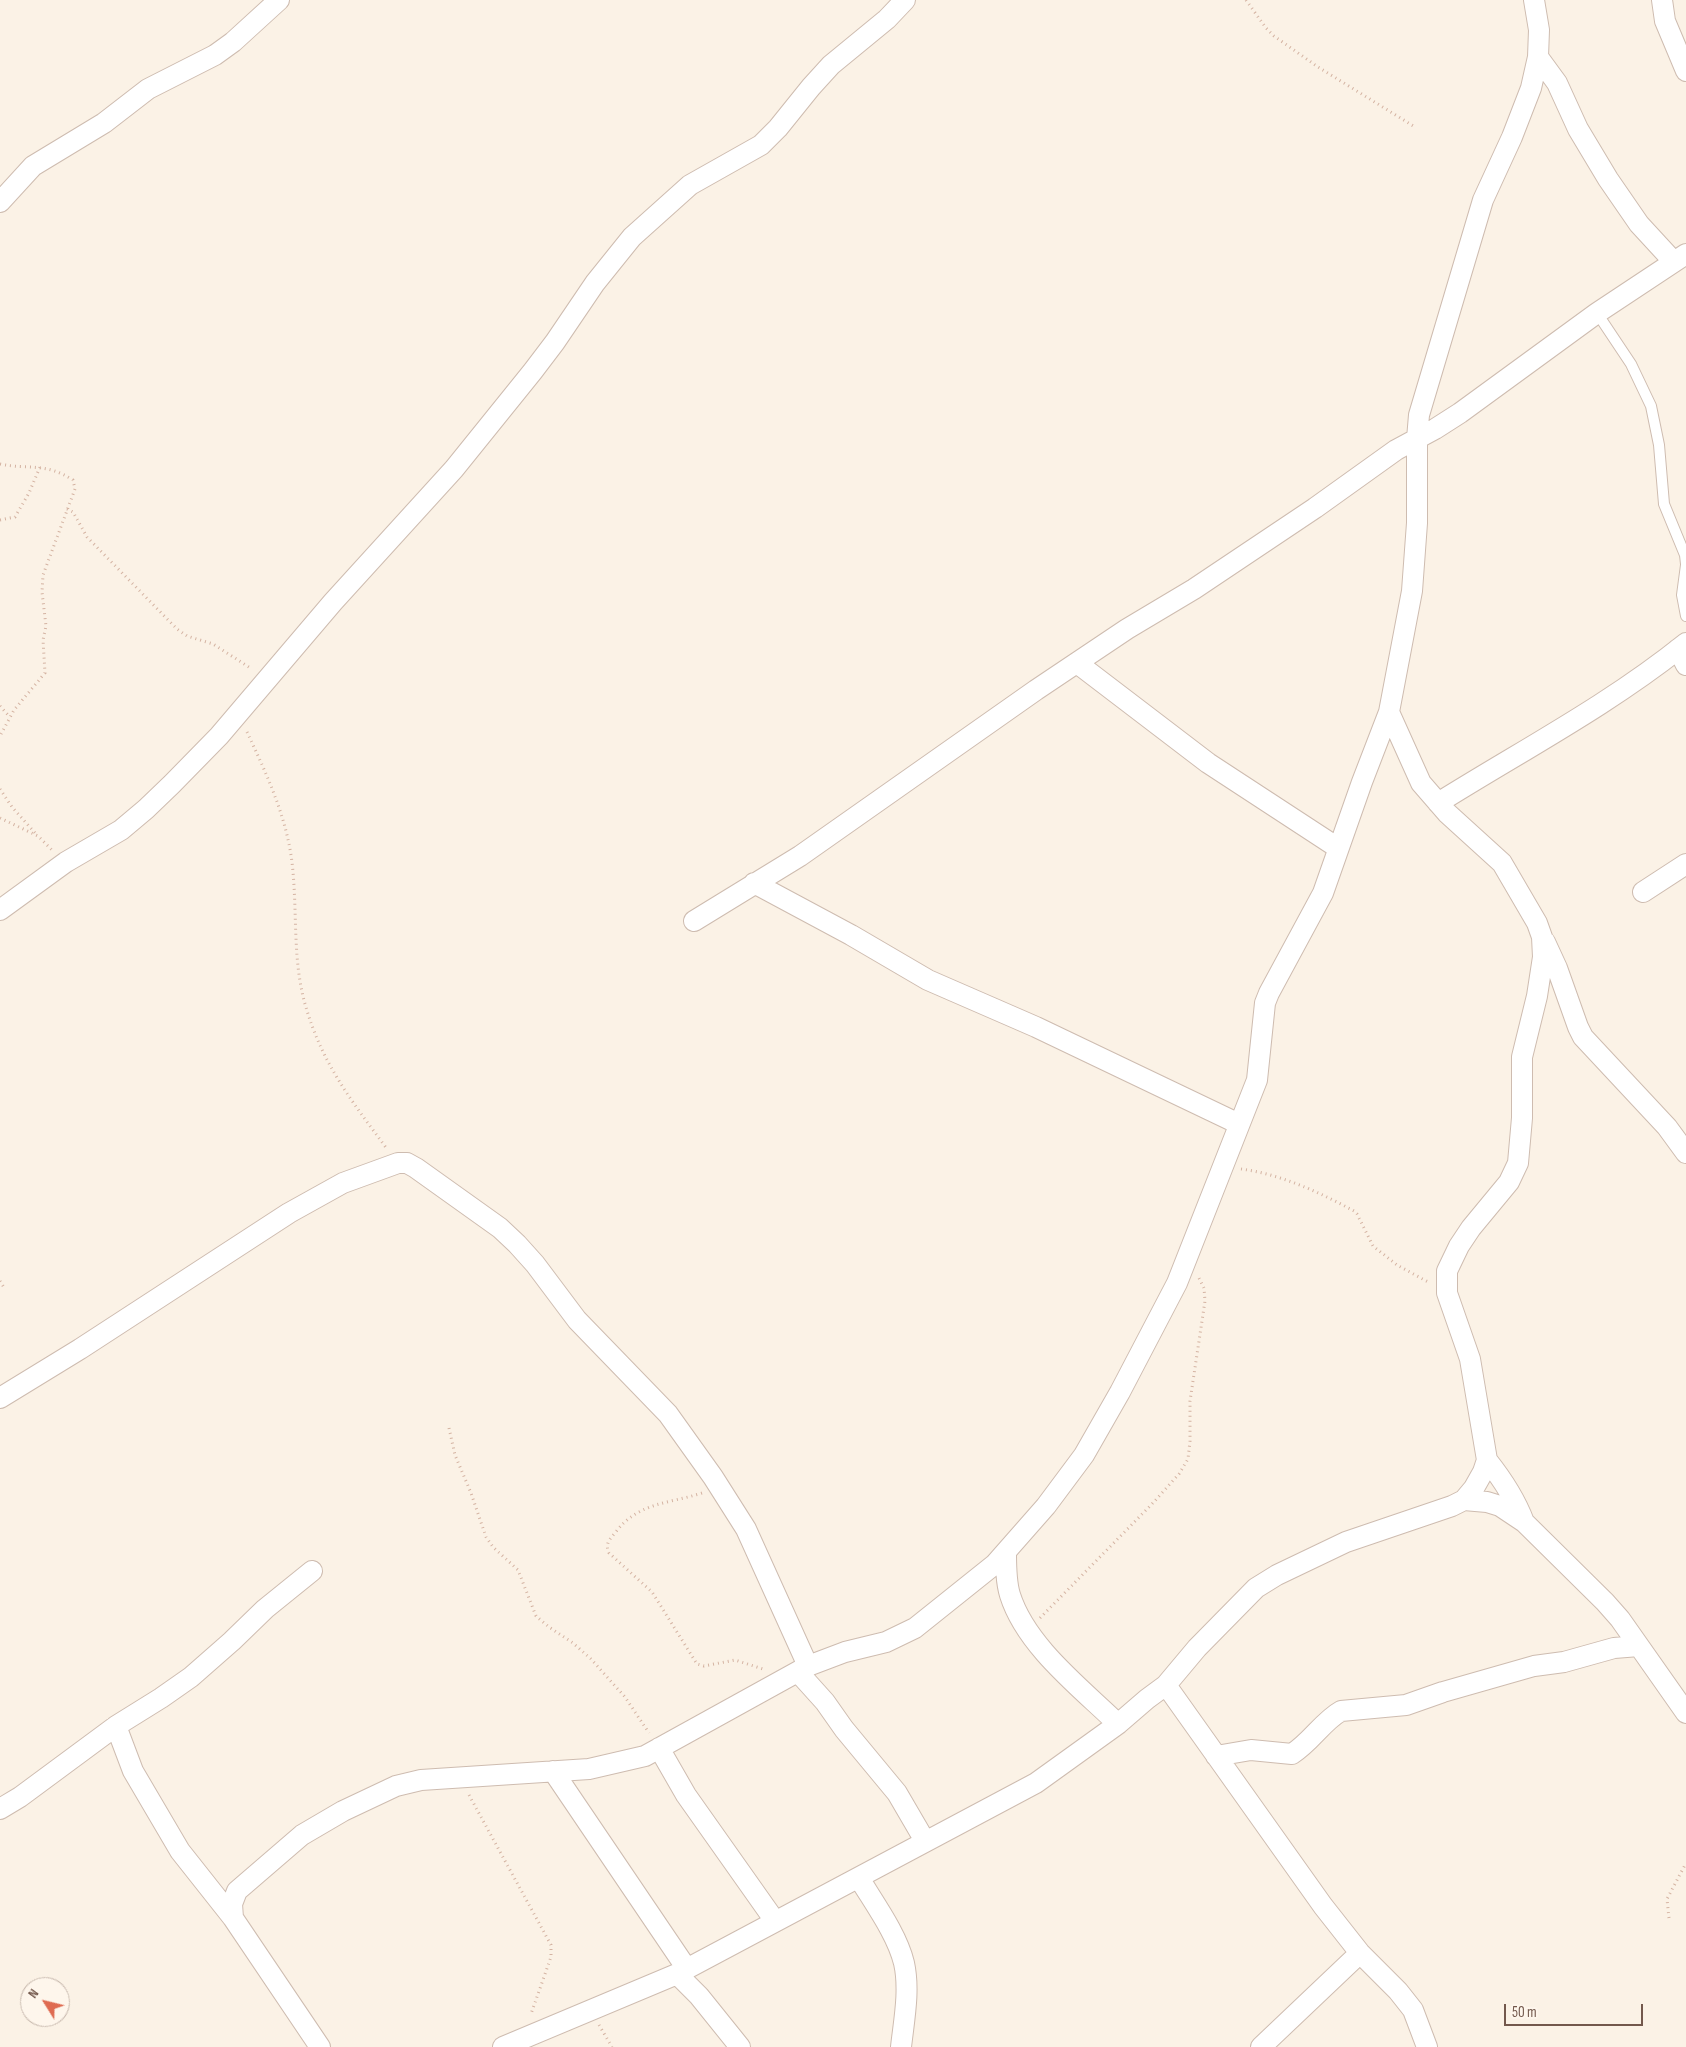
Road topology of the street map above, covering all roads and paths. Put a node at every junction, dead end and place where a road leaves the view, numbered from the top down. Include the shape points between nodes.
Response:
1 (279, 0) edge
2 (906, 0) edge
3 (1246, 0) edge
4 (1534, 0) edge
5 (1662, 0) edge
6 (1538, 56) junction
7 (1686, 71) edge
8 (1415, 127) dead end
9 (0, 202) edge
10 (1680, 258) edge
11 (1597, 313) junction
12 (1417, 439) junction
13 (0, 464) edge
14 (40, 466) junction
15 (67, 509) junction
16 (0, 520) edge
17 (1686, 564) edge
18 (1686, 616) edge
19 (1683, 652) edge
20 (1077, 663) junction
21 (267, 680) junction
22 (0, 706) edge
23 (1389, 712) junction
24 (238, 714) junction
25 (10, 717) junction
26 (0, 736) edge
27 (0, 789) edge
28 (1438, 803) junction
29 (0, 818) edge
30 (38, 836) junction
31 (1338, 848) junction
32 (66, 862) junction
33 (1686, 864) edge
34 (754, 884) junction
35 (1643, 892) dead end
36 (0, 910) edge
37 (694, 921) dead end
38 (1542, 937) junction
39 (1239, 1124) junction
40 (1686, 1153) edge
41 (398, 1163) junction
42 (1223, 1167) junction
43 (1187, 1260) junction
44 (0, 1282) edge
45 (5, 1289) dead end
46 (1447, 1292) junction
47 (0, 1398) edge
48 (449, 1428) dead end
49 (1487, 1460) junction
50 (719, 1487) junction
51 (1464, 1500) junction
52 (1524, 1522) junction
53 (1006, 1553) junction
54 (312, 1571) dead end
55 (1027, 1631) junction
56 (1639, 1646) junction
57 (798, 1672) junction
58 (1166, 1685) junction
59 (1686, 1713) edge
60 (1118, 1724) junction
61 (116, 1726) junction
62 (659, 1748) junction
63 (1216, 1756) junction
64 (553, 1771) junction
65 (459, 1777) junction
66 (0, 1810) edge
67 (925, 1841) junction
68 (1686, 1863) edge
69 (859, 1878) junction
70 (233, 1918) junction
71 (1669, 1918) dead end
72 (775, 1921) junction
73 (1360, 1952) junction
74 (682, 1971) junction
75 (512, 2043) edge
76 (320, 2047) edge
77 (740, 2047) edge
78 (901, 2047) edge
79 (1260, 2047) edge
80 (1427, 2047) edge

1 - 9 street via 215,55 148,90 104,124 32,166
2 - 21 street via 831,65 761,145 690,185 632,237 595,283 533,372 454,469
3 - 8 path via 1274,36
4 - 6 street via 1539,30
5 - 7 street via 1665,21
6 - 10 street via 1557,83 1578,129 1608,179 1639,224
6 - 12 street via 1528,96 1483,200 1419,415
10 - 11 street
11 - 12 street via 1460,413
11 - 17 lane via 1631,364 1651,406 1659,445 1664,504
12 - 20 street via 1396,450 1194,589
12 - 23 street via 1417,522 1412,591
13 - 14 path
14 - 15 path via 61,472 74,481 74,494
14 - 16 path via 15,517
15 - 21 path via 73,512 87,537 177,629 187,636 213,644
15 - 25 path via 43,574 44,674
17 - 18 lane via 1682,595
19 - 28 street
20 - 31 street via 1208,763
20 - 34 street
21 - 24 street
22 - 25 path
23 - 28 street via 1421,784
23 - 31 street
24 - 32 street via 146,810 104,841
24 - 41 path via 277,798 288,838 293,871 297,966 316,1037 339,1083
25 - 26 path
27 - 30 path
28 - 38 street via 1502,863
29 - 30 path
30 - 32 path
31 - 39 street via 1324,893 1268,992 1257,1080
32 - 36 street
33 - 35 street
34 - 37 street
34 - 39 street via 928,980
38 - 40 street via 1580,1031 1588,1043 1667,1127
38 - 46 street via 1543,957 1537,996 1522,1057 1522,1118 1516,1170 1459,1246 1447,1270
39 - 42 street
41 - 47 street via 344,1183 289,1213
41 - 50 street via 416,1168 500,1228 517,1244 577,1320 668,1414
42 - 43 street
42 - 46 path via 1285,1180 1354,1211 1373,1246 1397,1265
43 - 53 street via 1084,1455
43 - 55 path via 1204,1288 1205,1301 1190,1401 1188,1459 1152,1504
44 - 45 path
46 - 49 street via 1470,1359
48 - 62 path via 455,1455 486,1537 518,1570 536,1616 591,1659 625,1697
49 - 51 street via 1480,1480
49 - 52 street via 1503,1479
50 - 57 street via 746,1529
50 - 57 path via 637,1511 608,1541 609,1553 652,1592 697,1664 704,1666 734,1660
51 - 52 street via 1500,1506
51 - 58 street via 1346,1542 1276,1575 1251,1593
52 - 56 street via 1605,1602
53 - 55 street via 1010,1595
53 - 57 street via 915,1628 886,1642 845,1652
54 - 61 street via 191,1676
55 - 60 street
56 - 59 street
56 - 63 street via 1614,1648 1564,1662 1534,1666 1406,1705 1341,1711 1292,1754 1251,1750
57 - 62 street
57 - 67 street via 896,1793
58 - 60 street
58 - 63 street
60 - 67 street via 1036,1783
61 - 66 street
61 - 70 street via 133,1771 180,1851
62 - 64 street via 645,1756 604,1767
62 - 72 street via 686,1795
63 - 73 street via 1323,1906
64 - 65 street
64 - 74 street
65 - 70 street via 396,1786 343,1810 302,1835 237,1891 232,1904
65 - 75 path via 551,1945 551,1957 534,2008
67 - 69 street
68 - 71 path via 1666,1899
69 - 72 street
69 - 78 street via 896,1941 904,1964 906,2000
70 - 76 street
72 - 74 street
73 - 79 street
73 - 80 street via 1413,2010
74 - 75 street
74 - 77 street

